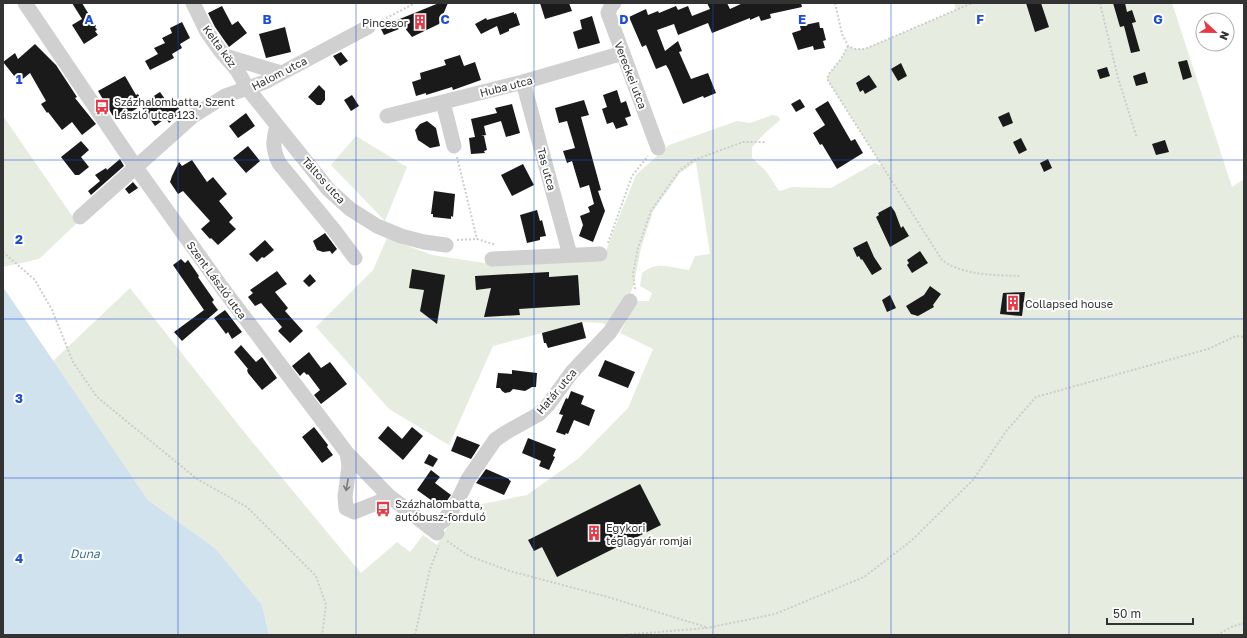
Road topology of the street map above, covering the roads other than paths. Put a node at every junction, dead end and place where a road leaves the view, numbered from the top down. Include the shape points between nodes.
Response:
1 (25, 3) edge
2 (193, 3) edge
3 (614, 3) edge
4 (368, 28) road end
5 (623, 53) junction
6 (224, 56) junction
7 (281, 74) junction
8 (523, 82) junction
9 (248, 89) junction
10 (443, 102) junction
11 (388, 116) dead end
12 (277, 125) junction
13 (454, 146) road end
14 (658, 148) road end
15 (136, 166) junction
16 (80, 217) dead end
17 (446, 245) dead end
18 (600, 254) road end
19 (570, 256) junction
20 (355, 258) dead end
21 (492, 259) dead end
22 (630, 301) road end
23 (347, 453) junction
24 (388, 496) junction
25 (438, 533) joint

1 - 15 street, Szent László utca
2 - 6 street, Kelta köz via 207,32
3 - 5 street, Vereckei utca via 608,13
4 - 7 street, Halom utca
5 - 8 street, Huba utca
5 - 14 street, Vereckei utca
6 - 7 street
6 - 9 street, Kelta köz via 237,70
7 - 9 street, Halom utca
8 - 10 street, Huba utca
8 - 19 street, Tas utca
9 - 12 street, Táltos utca
9 - 15 street, Halom utca via 225,96 192,116
10 - 11 street, Huba utca
10 - 13 street
12 - 17 street, Táltos utca via 328,189 350,209 377,226 401,236
12 - 20 street via 274,152 278,163
15 - 16 street, Halom utca
15 - 23 street, Szent László utca via 223,289
18 - 19 street
19 - 21 street
22 - 25 street, Határ utca via 610,332 572,372 548,405 530,420 495,440 468,478
23 - 24 street, Szent László utca
23 -> 24 street via 349,466 346,508 354,512 380,502
24 - 25 street, Szent László utca

